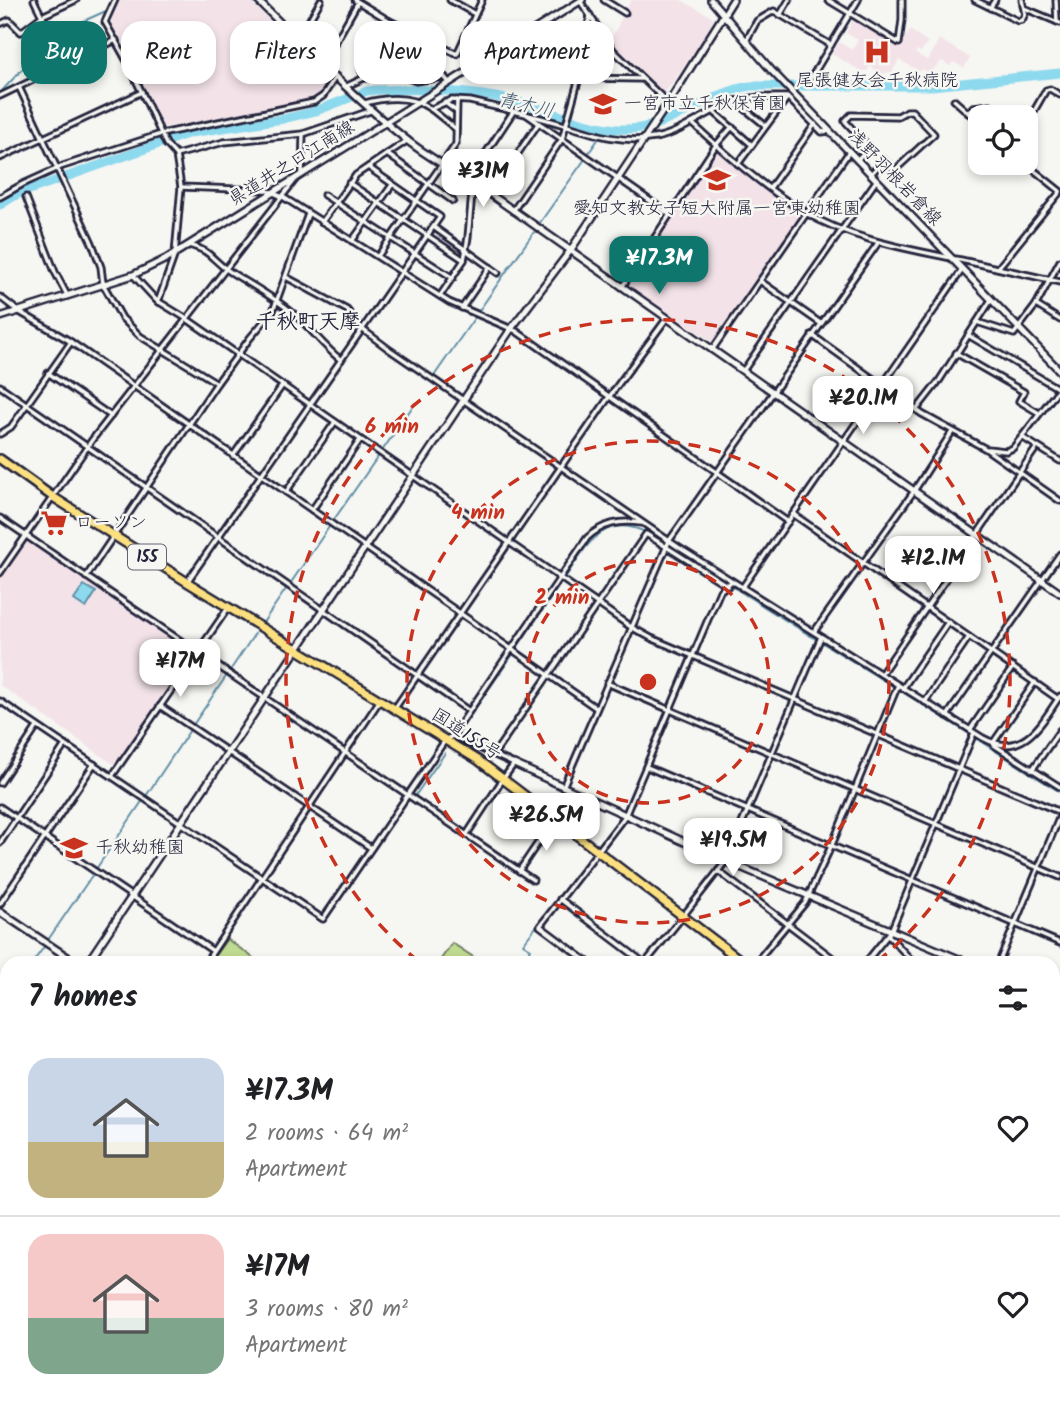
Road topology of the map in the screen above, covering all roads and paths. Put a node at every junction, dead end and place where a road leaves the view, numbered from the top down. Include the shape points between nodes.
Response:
1 (34, 0) edge
2 (76, 0) edge
3 (257, 0) edge
4 (321, 0) edge
5 (450, 0) edge
6 (482, 0) edge
7 (569, 0) edge
8 (604, 0) edge
9 (711, 0) edge
10 (733, 0) edge
11 (789, 0) edge
12 (828, 0) edge
13 (858, 0) edge
14 (902, 0) edge
15 (975, 0) edge
16 (996, 0) edge
17 (1022, 0) edge
18 (1058, 0) edge
19 (112, 1) edge
20 (356, 1) edge
21 (579, 2) edge
22 (990, 8) junction
23 (1024, 8) junction
24 (625, 13) dead end
25 (850, 13) junction
26 (475, 14) junction
27 (590, 15) junction
28 (780, 15) junction
29 (42, 16) junction
30 (724, 16) junction
31 (388, 20) edge
32 (45, 21) edge
33 (279, 21) edge
34 (309, 21) edge
35 (548, 21) edge
36 (589, 21) edge
37 (1059, 22) edge
38 (0, 24) edge
39 (340, 32) edge
40 (116, 40) junction
41 (745, 42) junction
42 (107, 44) edge
43 (831, 45) junction
44 (446, 49) edge
45 (460, 73) edge
46 (811, 78) dead end
47 (614, 79) edge
48 (643, 79) junction
49 (340, 80) edge
50 (447, 80) joint
51 (354, 82) edge
52 (23, 84) edge
53 (331, 84) edge
54 (578, 84) edge
55 (19, 86) junction
56 (346, 86) junction
57 (142, 92) junction
58 (1060, 94) edge
59 (0, 96) edge
60 (787, 97) junction
61 (457, 100) junction
62 (954, 100) dead end
63 (735, 101) junction
64 (421, 102) junction
65 (444, 102) junction
66 (365, 103) junction
67 (668, 103) junction
68 (1037, 105) edge
69 (430, 109) junction
70 (372, 110) junction
71 (456, 111) junction
72 (713, 111) junction
73 (513, 112) junction
74 (968, 113) edge
75 (526, 114) junction
76 (387, 122) junction
77 (539, 123) junction
78 (692, 123) junction
79 (815, 124) junction
80 (566, 126) junction
81 (766, 126) junction
82 (732, 127) junction
83 (456, 129) junction
84 (827, 129) junction
85 (161, 134) junction
86 (303, 134) junction
87 (43, 137) junction
88 (645, 138) junction
89 (562, 139) junction
90 (408, 141) junction
91 (716, 145) junction
92 (752, 145) junction
93 (849, 152) junction
94 (387, 154) junction
95 (176, 155) junction
96 (0, 158) edge
97 (857, 160) junction
98 (738, 164) junction
99 (442, 165) junction
100 (368, 167) junction
101 (57, 169) junction
102 (1038, 174) edge
103 (870, 175) junction
104 (299, 176) junction
105 (617, 178) junction
106 (876, 181) junction
107 (349, 183) junction
108 (428, 183) junction
109 (473, 183) junction
110 (393, 185) junction
111 (181, 187) junction
112 (770, 188) junction
113 (272, 192) junction
114 (1060, 192) edge
115 (490, 194) junction
116 (324, 195) dead end
117 (0, 197) edge
118 (26, 197) dead end
119 (283, 197) junction
120 (416, 201) junction
121 (453, 201) dead end
122 (336, 203) junction
123 (379, 204) junction
124 (513, 211) junction
125 (806, 213) junction
126 (309, 214) junction
127 (669, 214) junction
128 (402, 220) junction
129 (366, 221) junction
130 (322, 222) junction
131 (434, 227) junction
132 (841, 228) junction
133 (428, 236) junction
134 (391, 237) junction
135 (352, 241) junction
136 (877, 243) junction
137 (189, 245) junction
138 (465, 249) junction
139 (570, 251) junction
140 (416, 253) junction
141 (175, 254) junction
142 (378, 256) junction
143 (951, 258) junction
144 (464, 260) junction
145 (1060, 261) edge
146 (489, 267) junction
147 (998, 268) junction
148 (226, 269) junction
149 (962, 270) junction
150 (401, 272) junction
151 (498, 274) dead end
152 (133, 275) junction
153 (286, 277) junction
154 (453, 278) junction
155 (1050, 280) junction
156 (760, 281) junction
157 (1060, 282) edge
158 (103, 284) junction
159 (622, 287) junction
160 (66, 295) junction
161 (440, 296) junction
162 (0, 297) edge
163 (991, 300) junction
164 (277, 301) junction
165 (158, 302) junction
166 (789, 303) junction
167 (1036, 305) junction
168 (462, 308) junction
169 (18, 311) junction
170 (0, 317) edge
171 (667, 318) junction
172 (187, 319) junction
173 (1060, 320) edge
174 (977, 322) junction
175 (820, 323) junction
176 (362, 329) junction
177 (511, 329) junction
178 (1019, 329) junction
179 (812, 335) junction
180 (968, 335) junction
181 (71, 342) junction
182 (712, 349) junction
183 (164, 350) junction
184 (956, 353) junction
185 (238, 355) junction
186 (341, 360) junction
187 (743, 371) junction
188 (1060, 371) edge
189 (48, 373) junction
190 (217, 383) junction
191 (882, 384) junction
192 (0, 386) edge
193 (282, 386) junction
194 (134, 387) junction
195 (1059, 389) edge
196 (773, 392) junction
197 (609, 397) junction
198 (463, 400) junction
199 (310, 404) junction
200 (27, 405) junction
201 (917, 409) junction
202 (1039, 413) junction
203 (111, 416) junction
204 (335, 422) junction
205 (189, 425) junction
206 (952, 431) junction
207 (0, 434) edge
208 (1022, 437) junction
209 (360, 439) junction
210 (844, 441) junction
211 (88, 446) junction
212 (1037, 447) junction
213 (986, 449) junction
214 (233, 456) junction
215 (0, 459) edge
216 (1060, 461) edge
217 (561, 468) junction
218 (717, 472) junction
219 (1019, 473) junction
220 (260, 475) junction
221 (412, 475) junction
222 (147, 488) junction
223 (914, 491) junction
224 (286, 492) junction
225 (53, 497) junction
226 (1060, 501) edge
227 (312, 510) junction
228 (793, 514) junction
229 (0, 518) edge
230 (788, 522) junction
231 (643, 523) junction
232 (978, 535) junction
233 (26, 536) junction
234 (114, 536) junction
235 (218, 537) junction
236 (669, 541) junction
237 (509, 543) junction
238 (365, 547) junction
239 (665, 547) junction
240 (1060, 554) edge
241 (0, 561) edge
242 (862, 563) junction
243 (5, 565) junction
244 (0, 573) edge
245 (86, 577) junction
246 (560, 578) junction
247 (1042, 580) junction
248 (732, 581) junction
249 (187, 582) junction
250 (728, 586) junction
251 (743, 587) junction
252 (1060, 593) edge
253 (598, 604) junction
254 (927, 607) junction
255 (228, 608) junction
256 (324, 611) junction
257 (460, 613) junction
258 (948, 622) junction
259 (631, 627) junction
260 (814, 632) junction
261 (821, 637) junction
262 (969, 637) junction
263 (297, 649) junction
264 (512, 649) junction
265 (197, 652) junction
266 (991, 652) junction
267 (692, 656) junction
268 (1013, 667) junction
269 (881, 674) junction
270 (549, 675) junction
271 (418, 676) junction
272 (1035, 682) junction
273 (607, 683) junction
274 (898, 685) junction
275 (903, 688) junction
276 (1059, 697) edge
277 (265, 699) junction
278 (794, 699) junction
279 (0, 701) edge
280 (925, 702) junction
281 (378, 703) junction
282 (160, 706) junction
283 (395, 708) junction
284 (596, 708) junction
285 (669, 709) junction
286 (469, 711) junction
287 (947, 716) junction
288 (37, 727) junction
289 (1060, 730) edge
290 (972, 732) junction
291 (876, 734) junction
292 (447, 740) junction
293 (992, 743) junction
294 (65, 745) junction
295 (345, 752) junction
296 (230, 753) junction
297 (771, 753) junction
298 (494, 754) junction
299 (94, 764) junction
300 (514, 764) junction
301 (647, 767) junction
302 (958, 768) junction
303 (1032, 770) junction
304 (112, 776) junction
305 (1060, 779) edge
306 (502, 781) junction
307 (0, 783) edge
308 (1058, 785) edge
309 (563, 787) junction
310 (853, 788) junction
311 (572, 791) junction
312 (408, 794) junction
313 (309, 806) junction
314 (0, 807) edge
315 (748, 810) junction
316 (1060, 814) edge
317 (625, 816) junction
318 (16, 819) junction
319 (554, 820) junction
320 (182, 823) junction
321 (935, 824) junction
322 (467, 834) junction
323 (45, 836) junction
324 (0, 843) edge
325 (831, 846) junction
326 (371, 848) junction
327 (596, 853) junction
328 (726, 861) junction
329 (1039, 868) junction
330 (519, 871) junction
331 (718, 871) junction
332 (262, 877) junction
333 (1060, 877) edge
334 (533, 880) dead end
335 (912, 880) junction
336 (808, 895) junction
337 (132, 896) junction
338 (560, 899) junction
339 (0, 904) edge
340 (0, 912) edge
341 (681, 918) junction
342 (787, 923) junction
343 (1015, 924) junction
344 (890, 933) junction
345 (1060, 943) edge
346 (214, 951) junction
347 (66, 956) edge
348 (93, 956) edge
349 (210, 956) edge
350 (580, 956) edge
351 (637, 956) edge
352 (650, 956) edge
353 (728, 956) edge
354 (735, 956) edge
355 (761, 956) edge
356 (830, 956) edge
357 (871, 956) edge
358 (908, 956) edge
359 (950, 956) edge
360 (1002, 956) edge

1 - 29 street
2 - 29 street
3 - 33 street
4 - 34 street
5 - 26 street
6 - 26 street
7 - 21 street
8 - 24 street
9 - 30 street, 浅野羽根岩倉線
10 - 30 street
11 - 28 street
12 - 25 street
13 - 25 street
14 - 25 street via 899,43
15 - 22 street
16 - 22 street
17 - 23 street
18 - 37 street
19 - 40 street via 105,22
20 - 31 street
20 - 39 street
21 - 27 street
21 - 35 street, 県道井之口江南線
22 - 23 street via 1018,21
23 - 37 street
25 - 43 street
26 - 44 street via 457,54
27 - 36 street
27 - 48 street via 614,51
28 - 41 street via 774,11 757,21
28 - 43 street
29 - 32 street
29 - 38 street via 21,32 9,20
30 - 41 street, 浅野羽根岩倉線
30 - 67 street
40 - 42 street
40 - 57 street
41 - 84 street, 浅野羽根岩倉線
43 - 46 street
45 - 50 street, 県道井之口江南線
47 - 48 street
48 - 67 street
49 - 56 street
50 - 64 street, 県道井之口江南線
51 - 56 street
52 - 55 street
53 - 85 street via 314,102
54 - 80 street
55 - 59 street
55 - 87 street
56 - 66 street
57 - 85 street
57 - 87 street
58 - 68 street via 1046,90
60 - 63 street
60 - 79 street
60 - 81 street
61 - 65 street
61 - 71 street
61 - 73 street
62 - 74 street
63 - 72 street
63 - 81 street
64 - 66 street
64 - 69 street
64 - 76 street, 県道井之口江南線
65 - 69 street
65 - 71 street
66 - 70 street
67 - 88 street
69 - 83 street
70 - 76 street
70 - 86 street
71 - 83 street
72 - 78 street
72 - 82 street
73 - 75 street
73 - 109 street via 474,171
75 - 77 street
75 - 80 street
76 - 90 street
76 - 104 street, 県道井之口江南線
77 - 89 street
77 - 115 street
78 - 88 street
78 - 91 street
79 - 84 street via 822,132
79 - 112 street
80 - 88 street via 618,140
80 - 89 street
81 - 92 street
82 - 91 street
82 - 92 street
83 - 99 street via 456,144
84 - 93 street, 浅野羽根岩倉線
85 - 95 street
85 - 101 street
86 - 95 street via 224,142
86 - 104 street
87 - 96 street
87 - 101 street
88 - 105 street
89 - 105 street
89 - 124 street
90 - 94 street
90 - 99 street
91 - 98 street
91 - 127 street
92 - 98 street
93 - 97 street, 浅野羽根岩倉線
93 - 125 street
94 - 100 street
94 - 108 street
95 - 111 street
97 - 103 street, 浅野羽根岩倉線
97 - 103 street via 869,147 845,121 851,115 898,116 912,111 934,134 895,170 884,160
98 - 112 street
99 - 108 street
99 - 109 street
100 - 107 street
100 - 110 street
101 - 117 street
101 - 158 street via 92,243
102 - 114 street
103 - 106 street, 浅野羽根岩倉線
104 - 113 street, 県道井之口江南線
104 - 119 street
105 - 127 street
105 - 139 street
106 - 132 street
106 - 143 street, 浅野羽根岩倉線
107 - 122 street
107 - 123 street
108 - 120 street
108 - 121 street
109 - 115 street
109 - 138 street
110 - 120 street
110 - 123 street
111 - 113 street
111 - 141 street
112 - 125 street
113 - 119 street
113 - 137 street, 県道井之口江南線
114 - 147 street
115 - 124 street
116 - 122 street
118 - 160 street
119 - 126 street
119 - 148 street
120 - 128 street
120 - 131 street via 440,218
122 - 129 street
122 - 130 street
123 - 128 street
123 - 129 street
124 - 139 street
125 - 132 street
125 - 156 street
126 - 130 street
126 - 153 street
127 - 159 street
128 - 133 street
128 - 134 street
129 - 134 street
129 - 135 street
130 - 135 street
131 - 133 street
131 - 138 street
132 - 136 street
132 - 166 street
133 - 140 street
133 - 144 street
134 - 140 street
134 - 142 street
135 - 142 street
136 - 143 street
136 - 175 street
137 - 141 street, 県道井之口江南線
137 - 148 street via 207,250
138 - 144 street
138 - 146 street
139 - 159 street
139 - 177 street
140 - 150 street
140 - 154 street
141 - 152 street, 県道井之口江南線
141 - 165 street
142 - 150 street
143 - 147 street
143 - 149 street, 浅野羽根岩倉線
144 - 154 street
145 - 155 street
146 - 151 street
146 - 168 street
147 - 155 street
148 - 164 street
148 - 172 street
149 - 163 street, 浅野羽根岩倉線
149 - 191 street
150 - 161 street
150 - 176 street
152 - 158 street, 県道井之口江南線
152 - 165 street
153 - 164 street
153 - 176 street via 347,310
154 - 161 street
155 - 157 street
155 - 167 street
156 - 166 street
156 - 182 street
158 - 160 street, 県道井之口江南線
158 - 183 street via 122,318
159 - 171 street
160 - 169 street, 県道井之口江南線
161 - 168 street
162 - 169 street
163 - 174 street
163 - 178 street, 浅野羽根岩倉線
164 - 185 street
164 - 186 street
165 - 172 street
166 - 175 street
166 - 187 street
167 - 173 street
167 - 178 street
168 - 177 street
169 - 170 street, 県道井之口江南線
169 - 181 street
171 - 182 street
171 - 197 street
172 - 183 street
172 - 185 street
174 - 178 street via 1014,334
174 - 180 street
175 - 179 street
176 - 186 street
176 - 198 street
177 - 197 street
177 - 198 street
178 - 188 street, 浅野羽根岩倉線
179 - 191 street
179 - 196 street
180 - 184 street
180 - 195 street
181 - 189 street
181 - 194 street
182 - 187 street
183 - 190 street
183 - 194 street
184 - 201 street
184 - 202 street via 1024,392 1019,401
185 - 190 street
185 - 193 street
186 - 199 street
187 - 196 street
189 - 200 street
189 - 203 street
190 - 205 street
191 - 201 street
191 - 210 street
192 - 200 street
193 - 199 street
193 - 214 street
194 - 203 street
194 - 205 street
195 - 202 street
196 - 210 street
196 - 218 street
197 - 217 street
197 - 218 street
198 - 217 street
198 - 221 street
199 - 204 street
199 - 220 street
200 - 207 street
200 - 211 street
201 - 206 street
202 - 208 street
203 - 211 street
204 - 209 street
204 - 224 street
205 - 214 street
205 - 222 street
206 - 213 street
206 - 223 street
208 - 212 street
208 - 213 street via 1006,451
209 - 221 street
209 - 227 street
210 - 223 street
210 - 228 street
211 - 222 street
211 - 225 street
212 - 216 street
212 - 219 street
213 - 219 street
214 - 220 street
215 - 225 highway, 国道155号 / 155
217 - 231 street
217 - 237 street
218 - 230 street
218 - 236 street
219 - 226 street
219 - 232 street
220 - 224 street
220 - 235 street
221 - 237 street
221 - 238 street
222 - 234 street
222 - 235 street
223 - 232 street
223 - 242 street
224 - 227 street
225 - 233 street
225 - 234 highway, 国道155号 / 155
227 - 238 street
228 - 230 street
228 - 242 street
229 - 233 street
230 - 251 street
231 - 236 street
231 - 246 street via 599,528
232 - 247 street
232 - 254 street
233 - 243 street
233 - 245 street
234 - 245 street
234 - 249 highway, 国道155号 / 155
235 - 249 street
235 - 256 street
236 - 239 street
236 - 248 street
237 - 246 street
237 - 257 street
238 - 256 street
238 - 257 street
239 - 250 street
239 - 253 street via 646,534
239 - 259 street
240 - 247 street
241 - 243 street
242 - 254 street
242 - 260 street
243 - 244 street
245 - 265 street
246 - 253 street
246 - 264 street
247 - 252 street
247 - 266 street
248 - 250 street
248 - 251 street
249 - 255 highway, 国道155号 / 155
250 - 267 street via 720,591
251 - 260 street
253 - 259 street
253 - 270 street
254 - 258 street
254 - 269 street
255 - 263 highway, 国道155号 / 155
255 - 265 street
256 - 263 street
256 - 271 street
257 - 264 street
257 - 271 street
258 - 262 street
258 - 275 street
259 - 267 street
259 - 273 street
260 - 261 street
261 - 269 street
261 - 278 street
262 - 266 street
262 - 280 street
263 - 277 street
263 - 281 highway, 国道155号 / 155
263 - 283 highway, 国道155号 / 155
264 - 270 street
264 - 286 street
265 - 277 street
265 - 282 street
266 - 268 street
266 - 287 street
267 - 278 street
267 - 285 street
268 - 272 street
268 - 290 street
269 - 274 street
270 - 284 street
270 - 298 street
271 - 283 street
271 - 286 street
272 - 276 street
272 - 293 street
273 - 284 street
273 - 285 street
274 - 275 street
274 - 291 street
275 - 280 street
276 - 293 street via 1029,737 1009,744
277 - 295 street
277 - 296 street
278 - 291 street
278 - 297 street
279 - 288 street
280 - 287 street
281 - 292 highway, 国道155号 / 155
281 - 295 street
282 - 296 street
282 - 304 street
283 - 292 highway, 国道155号 / 155
284 - 309 street
285 - 297 street
285 - 301 street
286 - 292 street
287 - 290 street
288 - 294 street
288 - 307 street
289 - 303 street
290 - 293 street
290 - 302 street
291 - 302 street
291 - 310 street
292 - 298 street
292 - 306 highway, 国道155号 / 155
292 - 312 street
293 - 303 street
294 - 299 street
294 - 318 street
295 - 312 street
295 - 313 street
296 - 313 street
296 - 320 street
297 - 310 street
297 - 315 street
298 - 300 street
299 - 304 street
299 - 323 street
300 - 306 street
300 - 309 street
301 - 315 street
301 - 317 street
302 - 316 street
302 - 321 street
303 - 308 street
304 - 320 street
305 - 308 street
306 - 319 highway, 国道155号 / 155
306 - 322 street
309 - 311 street
310 - 321 street
310 - 325 street
311 - 317 street
311 - 319 street
312 - 322 street
312 - 326 street
313 - 326 street
313 - 332 street
314 - 318 street
315 - 325 street
315 - 328 street
316 - 329 street
317 - 327 street
317 - 328 street
318 - 323 street
318 - 324 street
319 - 327 highway, 国道155号 / 155
319 - 330 street
320 - 332 street
320 - 337 street
321 - 329 street
321 - 335 street
322 - 330 street
323 - 337 street
323 - 339 street
325 - 335 street
325 - 336 street
326 - 332 street via 323,919
327 - 338 street
327 - 341 highway, 国道155号 / 155
328 - 331 street
328 - 336 street
329 - 333 street
329 - 343 street
330 - 334 street
331 - 341 street
331 - 342 street
332 - 346 street
335 - 343 street
335 - 344 street
336 - 342 street
336 - 344 street
337 - 346 street
337 - 348 street
338 - 350 street via 540,926
338 - 351 street
340 - 347 street
341 - 352 street
341 - 353 highway, 国道155号 / 155
341 - 354 highway, 国道155号 / 155
342 - 355 street
342 - 356 street
343 - 345 street
343 - 360 street
344 - 357 street
344 - 358 street
344 - 359 street
346 - 349 street

